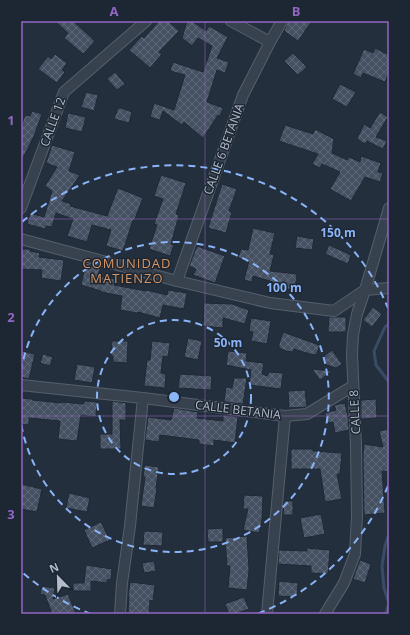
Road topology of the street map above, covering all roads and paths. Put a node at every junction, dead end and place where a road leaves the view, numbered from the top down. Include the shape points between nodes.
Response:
1 (146, 21) edge
2 (231, 21) edge
3 (282, 21) edge
4 (270, 42) junction
5 (21, 208) edge
6 (389, 208) edge
7 (21, 239) edge
8 (177, 281) junction
9 (389, 288) edge
10 (366, 290) junction
11 (21, 385) edge
12 (353, 386) junction
13 (143, 398) junction
14 (285, 416) junction
15 (120, 614) edge
16 (268, 614) edge
17 (325, 614) edge

1 - 5 street, CALLE 12 via 64,92
2 - 4 street
3 - 4 street, CALLE 6 BETANIA
4 - 8 street, CALLE 6 BETANIA via 243,95
6 - 10 street, CALLE 8
7 - 8 street
8 - 10 street via 270,303 334,311
9 - 10 street
10 - 12 street, CALLE 8 via 353,335
11 - 13 street, CALLE BETANIA
12 - 14 street, CALLE BETANIA via 307,414
12 - 17 street, CALLE 8 via 357,516 355,554 344,583
13 - 14 street, CALLE BETANIA
13 - 15 street
14 - 16 street

